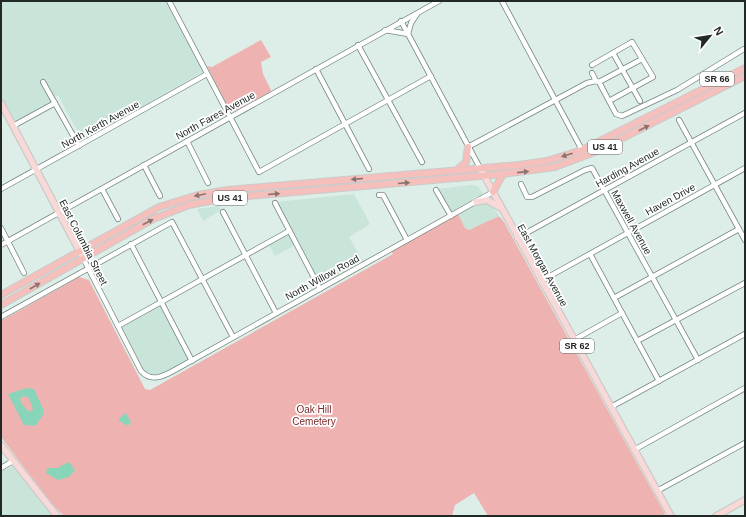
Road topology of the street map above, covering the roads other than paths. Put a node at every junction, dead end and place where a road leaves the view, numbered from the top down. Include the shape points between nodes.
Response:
1 (168, 1) edge
2 (439, 1) edge
3 (502, 1) edge
4 (418, 11) junction
5 (401, 21) junction
6 (385, 30) junction
7 (408, 34) junction
8 (358, 45) junction
9 (744, 49) edge
10 (613, 53) junction
11 (642, 59) junction
12 (745, 62) edge
13 (592, 65) dead end
14 (745, 68) edge
15 (316, 69) junction
16 (623, 70) junction
17 (592, 73) dead end
18 (208, 74) junction
19 (431, 76) junction
20 (745, 76) edge
21 (43, 82) dead end
22 (598, 82) junction
23 (633, 89) junction
24 (690, 95) junction
25 (388, 100) junction
26 (556, 100) junction
27 (609, 101) junction
28 (640, 101) dead end
29 (1, 103) edge
30 (55, 103) junction
31 (745, 113) edge
32 (230, 117) junction
33 (679, 120) dead end
34 (345, 124) junction
35 (13, 126) junction
36 (187, 141) junction
37 (691, 142) junction
38 (80, 146) junction
39 (468, 147) junction
40 (582, 150) junction
41 (422, 162) dead end
42 (144, 165) junction
43 (480, 168) junction
44 (745, 168) edge
45 (369, 169) dead end
46 (36, 170) junction
47 (456, 171) junction
48 (503, 174) junction
49 (484, 176) junction
50 (208, 183) dead end
51 (521, 184) dead end
52 (714, 185) junction
53 (1, 189) edge
54 (102, 189) junction
55 (436, 190) dead end
56 (604, 190) junction
57 (492, 192) junction
58 (381, 195) dead end
59 (160, 196) dead end
60 (476, 202) junction
61 (275, 203) dead end
62 (501, 209) junction
63 (223, 212) dead end
64 (59, 213) junction
65 (451, 216) junction
66 (118, 219) dead end
67 (1, 228) edge
68 (739, 229) junction
69 (289, 231) junction
70 (628, 233) junction
71 (517, 238) junction
72 (407, 240) junction
73 (745, 240) edge
74 (8, 241) junction
75 (131, 244) junction
76 (1, 245) edge
77 (79, 251) junction
78 (246, 254) junction
79 (590, 254) junction
80 (83, 258) junction
81 (88, 268) junction
82 (24, 273) dead end
83 (203, 277) junction
84 (652, 277) junction
85 (541, 281) junction
86 (745, 283) edge
87 (320, 289) junction
88 (1, 295) edge
89 (614, 298) junction
90 (160, 302) junction
91 (1, 305) edge
92 (276, 313) junction
93 (622, 314) junction
94 (1, 317) edge
95 (676, 320) junction
96 (118, 326) junction
97 (745, 334) edge
98 (233, 337) junction
99 (574, 340) junction
100 (637, 342) junction
101 (698, 360) junction
102 (192, 361) junction
103 (159, 377) joint
104 (658, 381) junction
105 (745, 388) edge
106 (611, 407) junction
107 (745, 443) edge
108 (1, 444) edge
109 (634, 450) junction
110 (13, 461) junction
111 (1, 468) edge
112 (658, 491) junction
113 (745, 500) edge
114 (57, 516) edge
115 (671, 516) edge
116 (716, 516) edge

1 - 18 street
2 - 4 street, North Fares Avenue
3 - 26 street
4 - 5 street, North Fares Avenue
4 - 7 street
5 - 6 street, North Fares Avenue
5 - 7 street, East Morgan Avenue
6 - 7 street
6 - 8 street, North Fares Avenue
7 - 19 street, East Morgan Avenue
8 - 15 street, North Fares Avenue
8 - 25 street
9 - 27 street via 676,91 629,114 619,116
10 - 11 street via 633,42
10 - 13 street
10 - 16 street
11 - 16 street
11 - 23 street via 653,77
12 - 24 highway, SR 66
14 - 24 highway, US 41
15 - 32 street, North Fares Avenue
15 - 34 street
16 - 22 street
16 - 23 street
17 - 22 street
18 - 32 street
18 - 38 street, North Kerth Avenue
19 - 25 street
19 - 39 street, East Morgan Avenue
48 -> 20 highway, US 41 via 544,169 591,154
21 - 30 street
22 - 26 street via 587,83
22 - 27 street
23 - 27 street
23 - 28 street
24 - 40 highway, US 41
25 - 34 street
25 - 41 street
26 - 39 street
26 - 40 street
29 - 35 main road, East Columbia Street
30 - 35 street
30 - 38 street
31 - 37 street, Harding Avenue
32 - 34 street via 259,172
32 - 36 street, North Fares Avenue
33 - 37 street
34 - 45 street
35 - 46 main road, East Columbia Street
36 - 42 street, North Fares Avenue
36 - 50 street
37 - 52 street
37 - 56 street, Harding Avenue
38 - 46 street, North Kerth Avenue
39 - 43 street, East Morgan Avenue
39 - 47 highway via 466,162
40 -> 43 highway, US 41 via 539,162
42 - 54 street, North Fares Avenue
42 - 59 street
43 - 47 highway, US 41
43 - 49 main road, East Morgan Avenue / SR 62
44 - 52 street, Haven Drive
46 - 53 street, North Kerth Avenue
46 - 64 main road, East Columbia Street
47 -> 77 highway, US 41 via 198,195 151,211
48 - 49 highway, US 41
48 - 57 highway
49 - 57 main road, East Morgan Avenue / SR 62
80 -> 49 highway, US 41 via 153,219 179,208 207,201
51 - 56 street, Maxwell Avenue via 528,196 532,197 592,168
52 - 68 street
52 - 70 street, Haven Drive
54 - 64 street, North Fares Avenue
54 - 66 street
55 - 65 street
56 - 70 street, Maxwell Avenue
56 - 71 street, Harding Avenue
57 - 60 street, North Willow Road
57 - 62 main road, East Morgan Avenue / SR 62
58 - 72 street
60 - 62 main road via 487,200
60 - 65 street, North Willow Road
61 - 69 street
62 - 71 main road, East Morgan Avenue / SR 62
63 - 78 street
64 - 74 street, North Fares Avenue
64 - 77 main road, East Columbia Street
65 - 72 street, North Willow Road
67 - 74 street
68 - 73 street
68 - 84 street
69 - 78 street
69 - 87 street
70 - 79 street, Haven Drive
70 - 84 street, Maxwell Avenue
71 - 85 main road, East Morgan Avenue / SR 62
72 - 87 street, North Willow Road
74 - 76 street, North Fares Avenue
74 - 82 street
75 - 81 street
75 - 83 street via 171,222
75 - 90 street
77 - 80 main road, East Columbia Street
77 - 88 highway, US 41
78 - 83 street
78 - 92 street
79 - 85 street, Haven Drive
79 - 89 street
80 - 81 street, East Columbia Street
91 -> 80 highway, US 41
81 - 94 street
81 - 96 street, East Columbia Street
83 - 90 street
83 - 98 street
84 - 89 street
84 - 95 street, Maxwell Avenue
85 - 99 main road, East Morgan Avenue / SR 62
86 - 95 street
87 - 92 street, North Willow Road
89 - 93 street
90 - 96 street
90 - 102 street
92 - 98 street, North Willow Road
93 - 99 street
93 - 100 street
95 - 100 street
95 - 101 street, Maxwell Avenue
96 - 103 street, East Columbia Street via 143,373 150,377
97 - 101 street
98 - 102 street, North Willow Road
99 - 106 main road, East Morgan Avenue / SR 62
100 - 104 street
101 - 104 street
102 - 103 street, North Willow Road
104 - 106 street
105 - 109 street
106 - 109 main road, East Morgan Avenue / SR 62
107 - 112 street
108 - 110 main road
109 - 112 main road, East Morgan Avenue / SR 62
110 - 111 street
110 - 114 main road
112 - 115 main road, East Morgan Avenue / SR 62
113 - 116 main road

